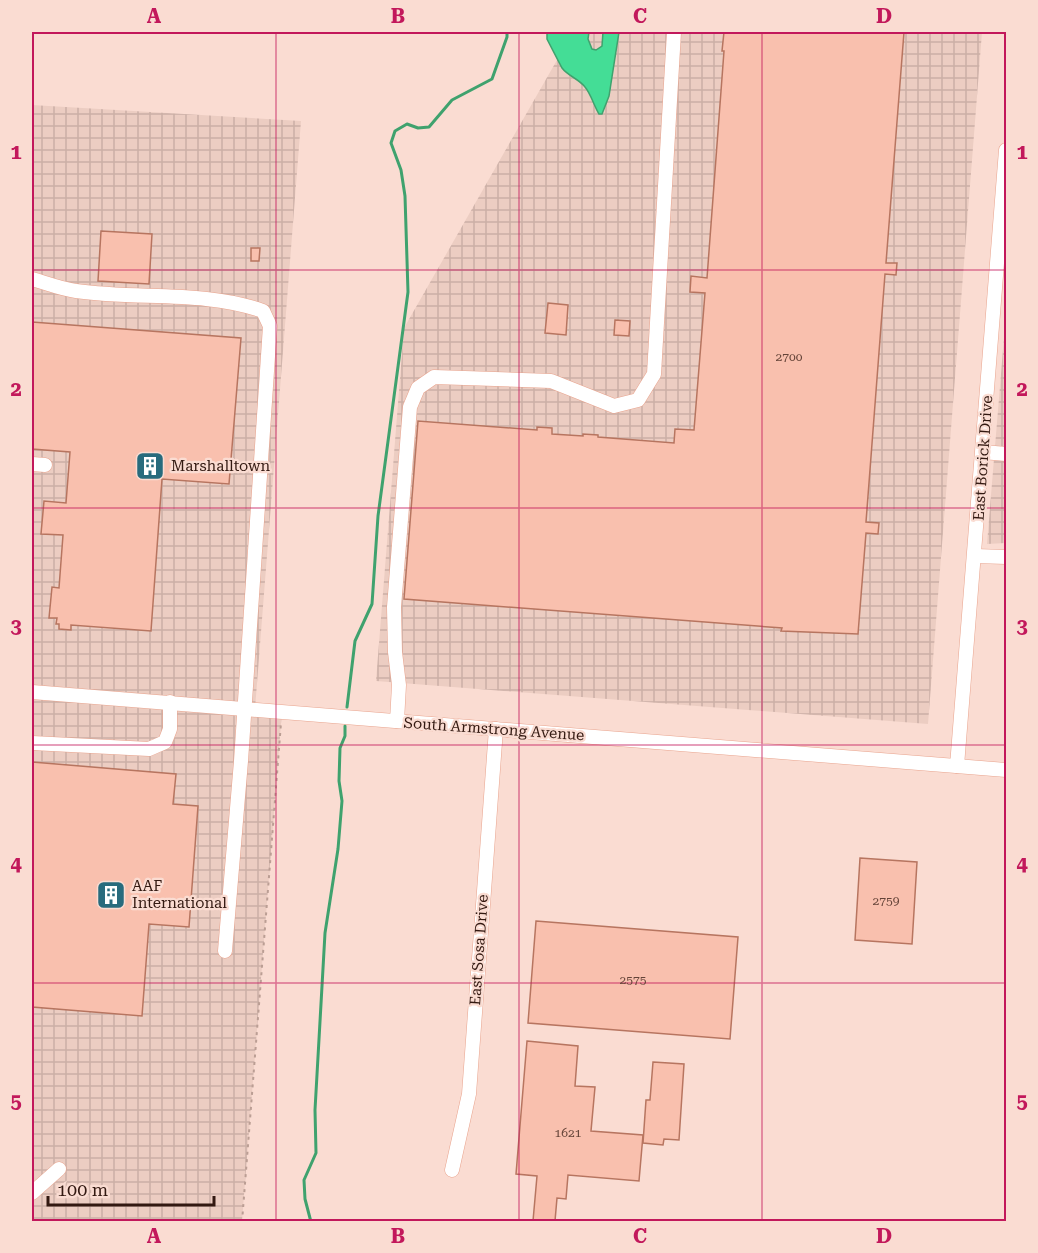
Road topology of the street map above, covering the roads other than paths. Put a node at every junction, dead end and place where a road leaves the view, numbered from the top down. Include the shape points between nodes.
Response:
1 (674, 32) edge
2 (1006, 150) edge
3 (1004, 212) edge
4 (32, 279) edge
5 (983, 452) junction
6 (1006, 454) edge
7 (975, 556) junction
8 (1006, 556) edge
9 (32, 692) edge
10 (170, 702) junction
11 (245, 708) junction
12 (397, 721) junction
13 (496, 729) junction
14 (32, 743) edge
15 (957, 766) junction
16 (1006, 770) edge
17 (225, 951) dead end
18 (59, 1169) dead end
19 (452, 1170) dead end
20 (32, 1192) edge

1 - 12 street via 654,374 638,400 614,406 551,381 434,377 418,388 410,407 394,608
2 - 3 street, East Borick Drive
3 - 5 street, East Borick Drive
4 - 11 street via 75,291 209,299 263,310 270,326
5 - 6 street
5 - 7 street, East Borick Drive
7 - 8 street
7 - 15 street, East Borick Drive
9 - 10 street, South Armstrong Avenue
10 - 11 street, South Armstrong Avenue
10 - 14 street via 170,729 165,742 149,749
11 - 12 street, South Armstrong Avenue
11 - 17 street
12 - 13 street, South Armstrong Avenue
13 - 15 street, South Armstrong Avenue
13 - 19 street, East Sosa Drive via 469,1094
15 - 16 street, South Armstrong Avenue
18 - 20 street

